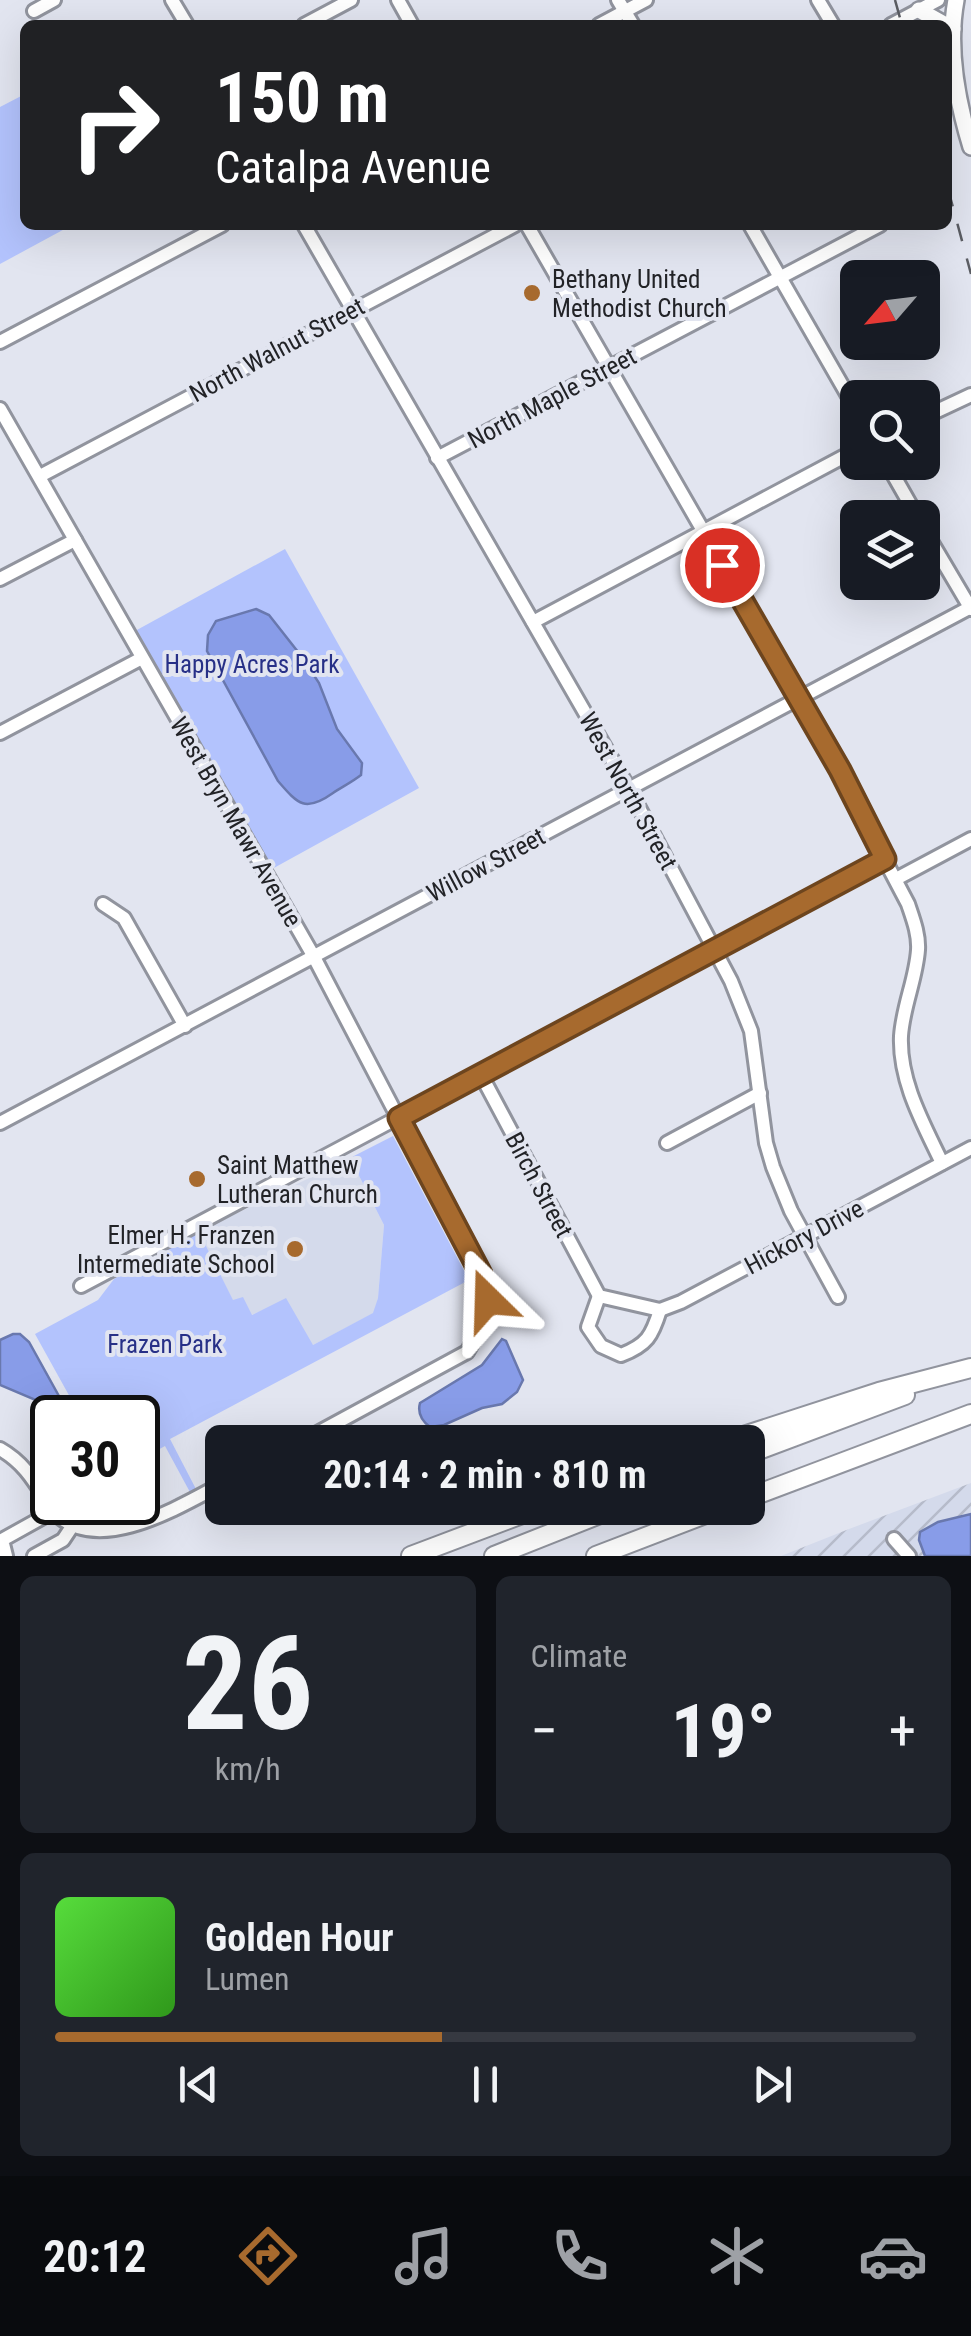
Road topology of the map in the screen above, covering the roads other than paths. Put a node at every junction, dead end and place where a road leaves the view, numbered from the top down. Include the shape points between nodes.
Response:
1 (54, 0) edge
2 (351, 0) edge
3 (646, 0) edge
4 (938, 0) edge
5 (956, 0) edge
6 (622, 6) edge
7 (920, 10) junction
8 (34, 11) dead end
9 (313, 20) edge
10 (901, 20) edge
11 (937, 20) edge
12 (953, 29) joint
13 (971, 147) edge
14 (213, 230) edge
15 (307, 230) edge
16 (505, 230) edge
17 (530, 230) edge
18 (753, 230) edge
19 (870, 230) edge
20 (780, 277) junction
21 (353, 310) junction
22 (0, 342) edge
23 (608, 369) junction
24 (840, 382) edge
25 (971, 395) edge
26 (940, 410) edge
27 (2, 418) edge
28 (437, 458) junction
29 (840, 459) edge
30 (40, 476) junction
31 (702, 532) junction
32 (75, 540) junction
33 (940, 556) edge
34 (0, 579) edge
35 (971, 608) edge
36 (532, 622) junction
37 (142, 658) junction
38 (800, 699) junction
39 (0, 733) edge
40 (629, 789) junction
41 (971, 840) edge
42 (885, 859) junction
43 (896, 880) junction
44 (103, 904) dead end
45 (715, 949) junction
46 (314, 957) junction
47 (185, 1026) junction
48 (480, 1073) junction
49 (760, 1093) junction
50 (399, 1118) junction
51 (0, 1124) edge
52 (667, 1143) dead end
53 (971, 1148) edge
54 (942, 1162) junction
55 (805, 1236) junction
56 (82, 1286) dead end
57 (599, 1296) junction
58 (838, 1297) dead end
59 (660, 1310) junction
60 (971, 1369) edge
61 (971, 1414) edge
62 (333, 1425) edge
63 (765, 1429) edge
64 (0, 1448) edge
65 (765, 1448) edge
66 (30, 1473) edge
67 (765, 1492) edge
68 (205, 1493) edge
69 (30, 1524) edge
70 (68, 1525) edge
71 (493, 1525) edge
72 (572, 1525) edge
73 (677, 1525) edge
74 (71, 1528) junction
75 (894, 1539) dead end
76 (6, 1556) edge
77 (34, 1556) edge
78 (411, 1556) edge
79 (494, 1556) edge
80 (596, 1556) edge
81 (909, 1556) edge

1 - 8 street
2 - 9 street
3 - 6 street
4 - 7 street
5 - 12 main road
7 - 10 street
7 - 11 main road
12 - 13 main road
14 - 22 street
15 - 21 street, West North Street
16 - 21 street, North Walnut Street
17 - 23 street
18 - 20 street
19 - 20 street, North Maple Street
20 - 23 street, North Maple Street
20 - 24 street
21 - 28 street, West North Street
21 - 30 street, North Walnut Street
23 - 28 street, North Maple Street
23 - 31 street
25 - 26 street
27 - 30 street, West Bryn Mawr Avenue
28 - 36 street, West North Street
29 - 31 street
30 - 32 street, West Bryn Mawr Avenue
31 - 36 street
31 - 38 street
32 - 34 street
32 - 37 street, West Bryn Mawr Avenue
33 - 35 street
35 - 38 street, Willow Street
36 - 40 street, West North Street
37 - 39 street
37 - 46 street, West Bryn Mawr Avenue
38 - 40 street, Willow Street
38 - 42 street
40 - 45 street, West North Street
40 - 46 street, Willow Street
41 - 43 street
42 - 43 street
42 - 45 street
43 - 54 street via 918,936 901,1038 904,1067 914,1107
44 - 47 street via 126,921
45 - 48 street
45 - 49 street, West North Street via 747,1019
46 - 47 street, Willow Street
46 - 50 street, West Bryn Mawr Avenue
47 - 51 street, Willow Street
48 - 50 street
48 - 57 street, Birch Street
49 - 52 street
49 - 55 street, West North Street via 766,1143
50 - 56 street
50 - 62 street, West Bryn Mawr Avenue via 483,1280 485,1322 462,1356
53 - 54 street, Hickory Drive
54 - 55 street, Hickory Drive
55 - 58 street, West North Street
55 - 59 street, Hickory Drive
57 - 59 street
57 - 59 street, Birch Street via 588,1327 601,1346 621,1354 651,1337
60 - 63 highway
60 - 65 highway
61 - 67 highway
64 - 66 street
68 - 74 street via 122,1536 97,1538
69 - 76 street via 2,1540
70 - 74 street
71 - 78 highway
72 - 79 highway
73 - 80 highway
74 - 77 street
75 - 81 street

